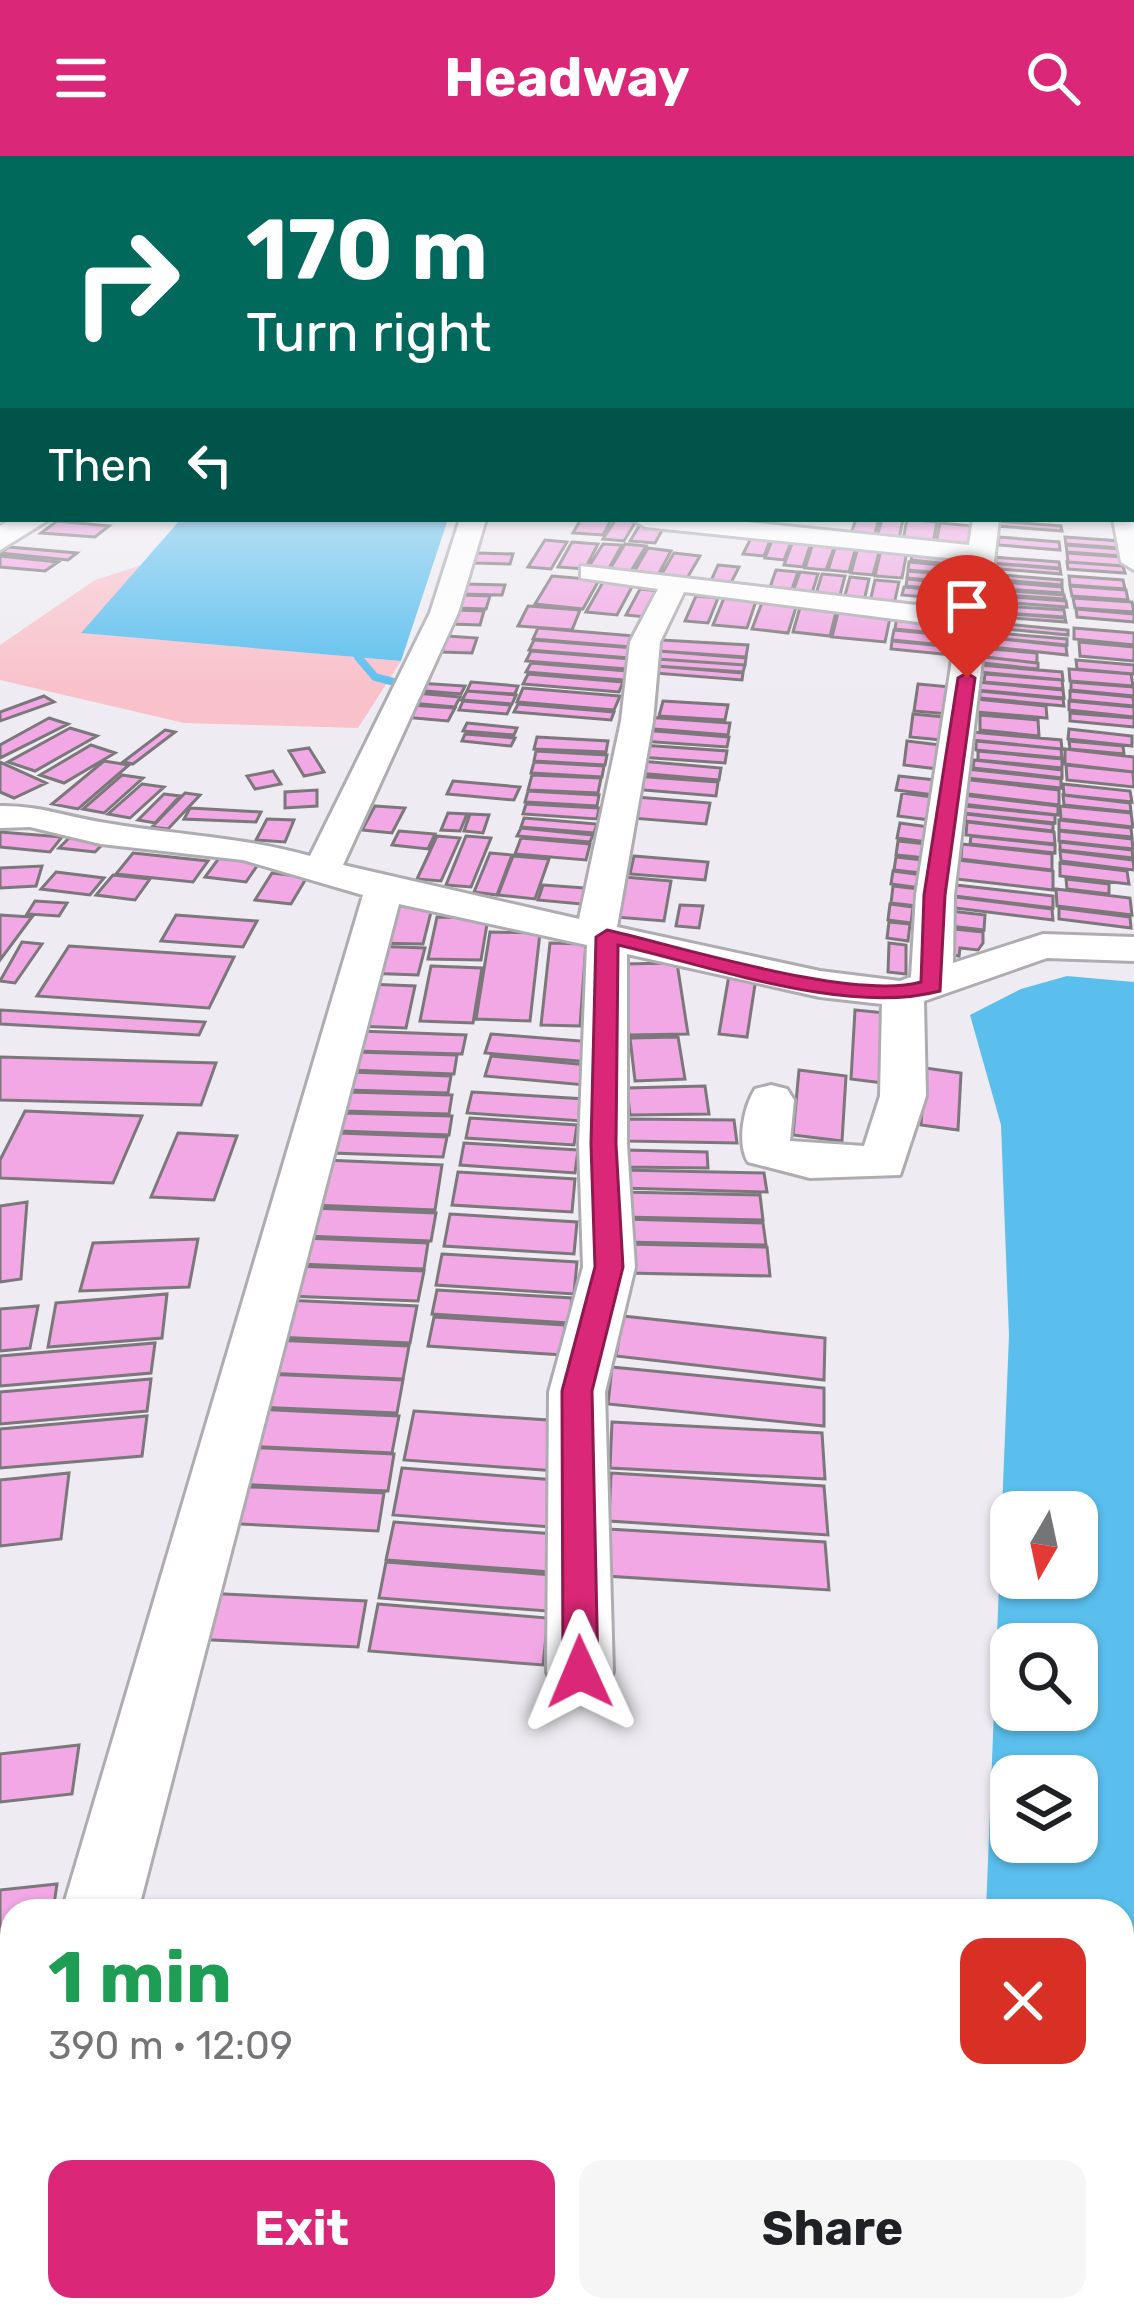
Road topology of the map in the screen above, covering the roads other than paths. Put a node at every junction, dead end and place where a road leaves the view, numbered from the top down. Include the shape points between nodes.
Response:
1 (29, 522) edge
2 (472, 522) edge
3 (674, 522) edge
4 (986, 522) edge
5 (1128, 522) edge
6 (0, 540) edge
7 (981, 554) junction
8 (1134, 562) edge
9 (590, 572) dead end
10 (674, 585) junction
11 (974, 620) junction
12 (0, 817) edge
13 (322, 869) junction
14 (384, 889) junction
15 (602, 935) junction
16 (1134, 949) edge
17 (918, 990) junction
18 (771, 1100) dead end
19 (580, 1672) dead end
20 (103, 1899) edge

1 - 6 main road
2 - 13 street via 444,613
3 - 7 street
4 - 7 street
5 - 8 street
7 - 11 street
9 - 10 street
10 - 11 street
10 - 15 street via 645,642
11 - 17 street
12 - 13 street via 246,849
13 - 14 street
14 - 15 street
14 - 20 street
15 - 17 street via 820,984
15 - 19 street via 609,1267 577,1391
16 - 17 street via 1043,946
17 - 18 street via 903,1096 883,1163 810,1162 765,1151

